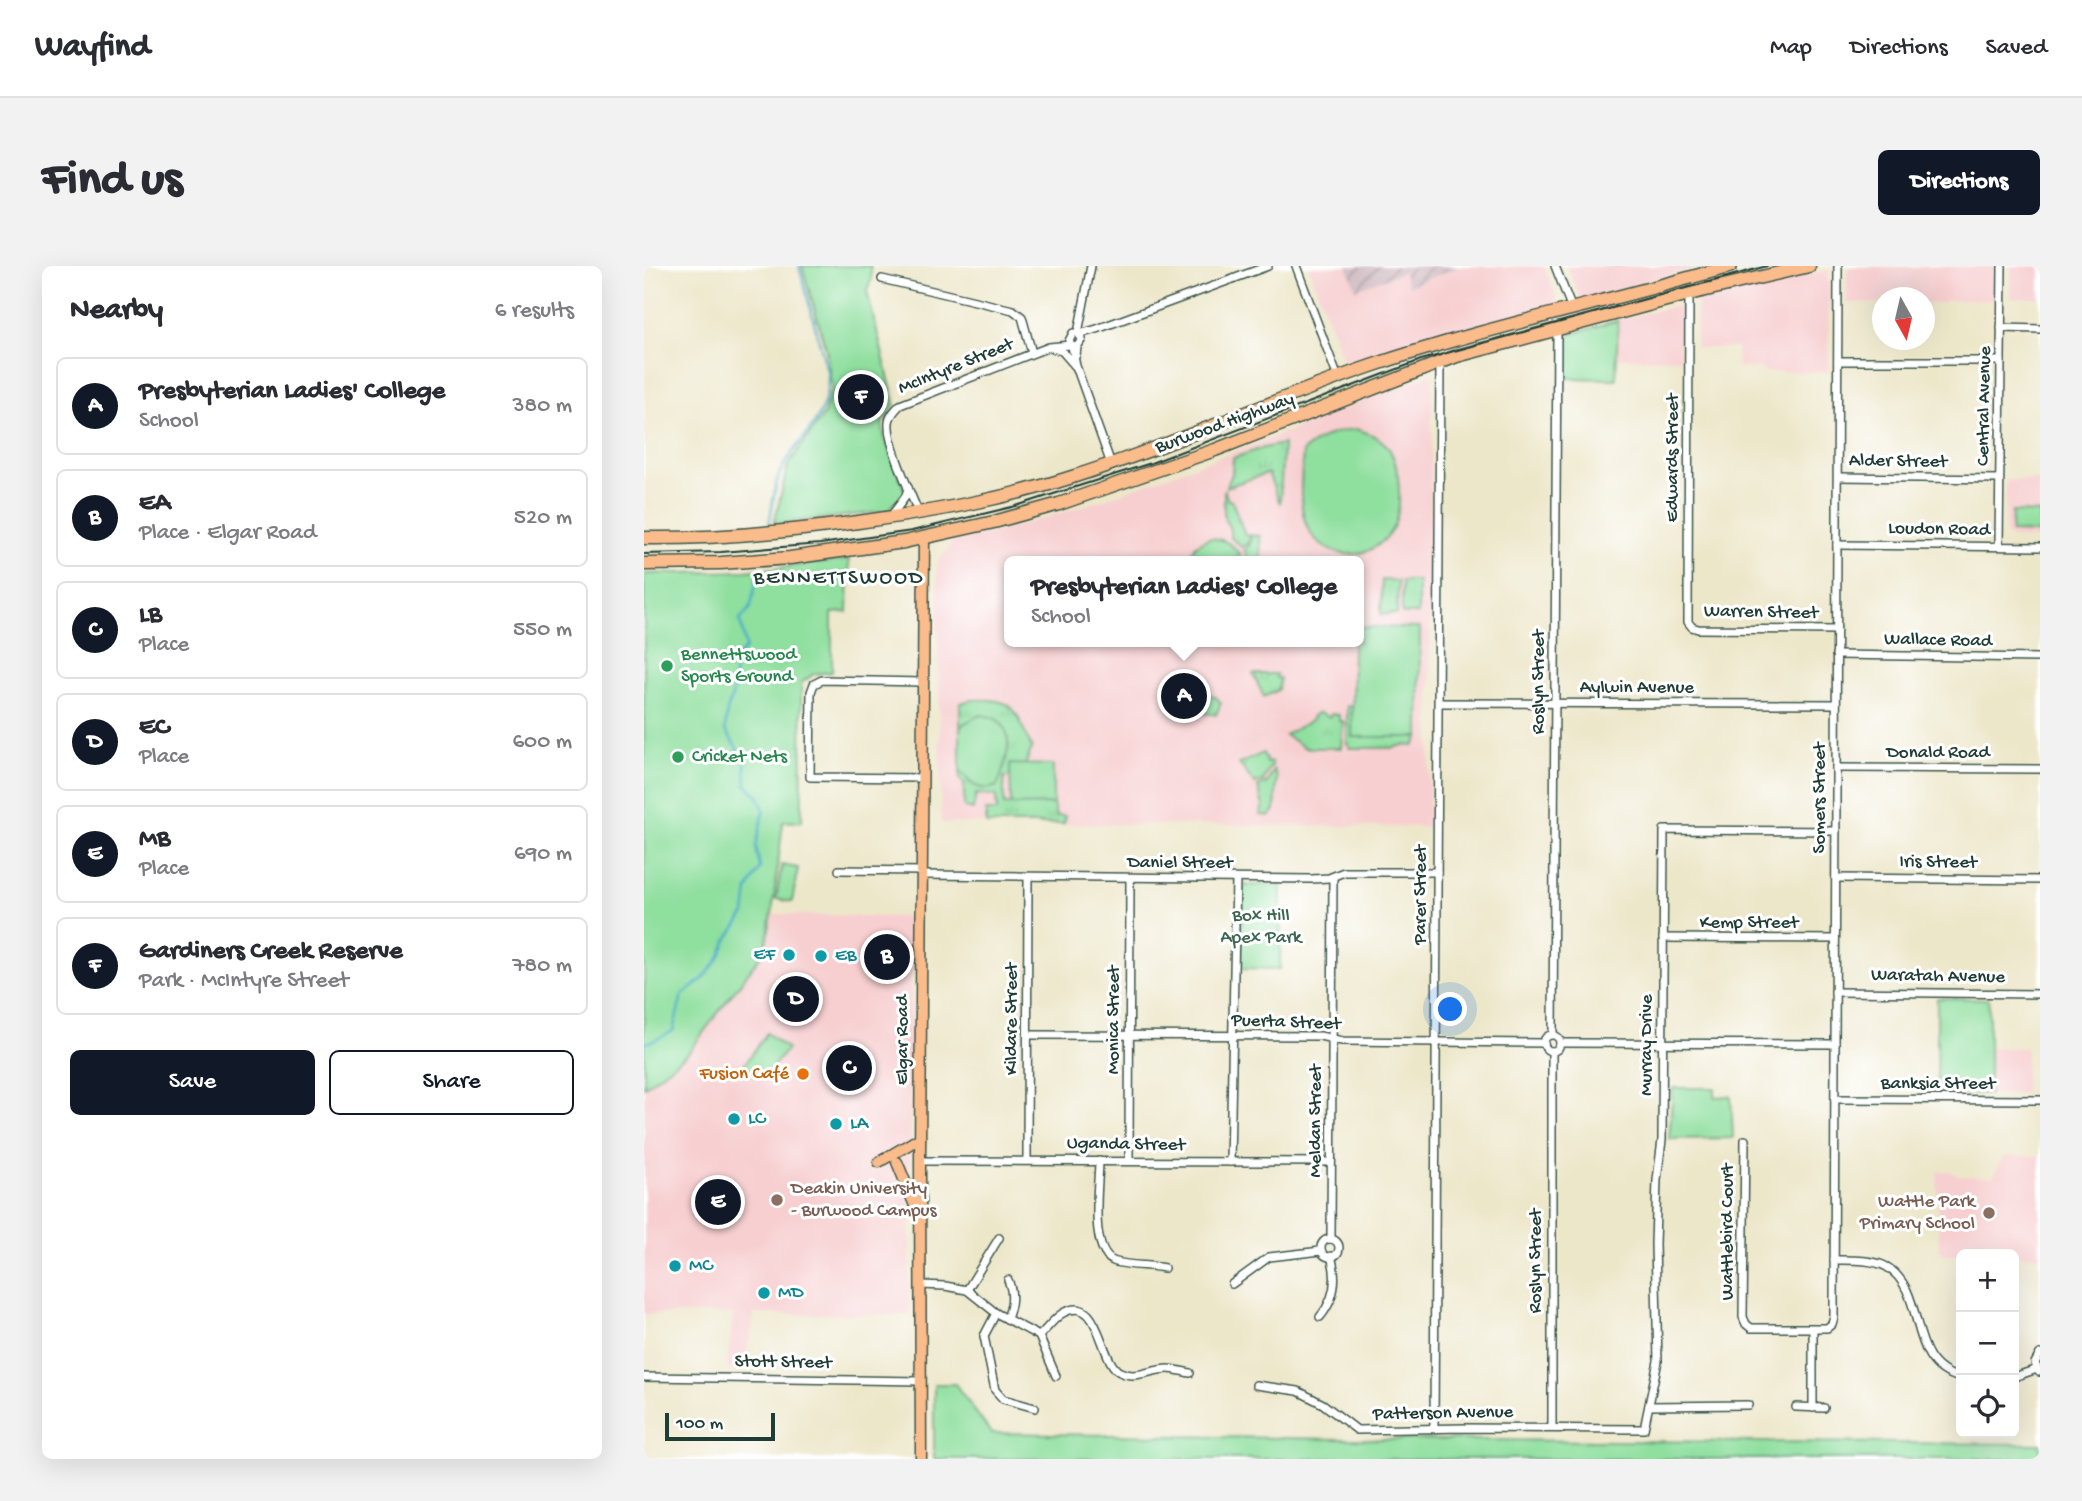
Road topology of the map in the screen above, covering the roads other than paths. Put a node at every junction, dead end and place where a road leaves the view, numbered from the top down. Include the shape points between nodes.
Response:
1 (1091, 266) edge
2 (1268, 266) edge
3 (1296, 266) edge
4 (1555, 266) edge
5 (1731, 266) edge
6 (1764, 266) edge
7 (1810, 266) edge
8 (1838, 266) edge
9 (2002, 266) edge
10 (1792, 269) junction
11 (1689, 278) junction
12 (882, 279) dead end
13 (1689, 294) junction
14 (1082, 308) junction
15 (1572, 309) junction
16 (1082, 319) junction
17 (2001, 328) junction
18 (2040, 328) edge
19 (1097, 329) junction
20 (1556, 330) junction
21 (1075, 340) junction
22 (1438, 344) junction
23 (1053, 346) junction
24 (1032, 353) junction
25 (1838, 361) junction
26 (2001, 361) junction
27 (1440, 362) junction
28 (1076, 366) junction
29 (1338, 378) junction
30 (1380, 386) junction
31 (1111, 464) junction
32 (1838, 477) junction
33 (2000, 478) junction
34 (908, 488) junction
35 (919, 514) junction
36 (890, 518) junction
37 (644, 538) edge
38 (924, 538) junction
39 (904, 542) junction
40 (1837, 545) junction
41 (1999, 546) junction
42 (2040, 547) edge
43 (644, 564) edge
44 (924, 569) junction
45 (1688, 622) joint
46 (1837, 630) junction
47 (1836, 655) junction
48 (2040, 658) edge
49 (923, 682) junction
50 (1439, 703) junction
51 (1555, 704) junction
52 (1836, 704) junction
53 (1836, 768) junction
54 (2040, 769) edge
55 (922, 778) junction
56 (1836, 831) junction
57 (839, 870) dead end
58 (1437, 872) junction
59 (922, 873) junction
60 (1028, 877) junction
61 (1333, 877) junction
62 (1130, 878) junction
63 (1836, 878) junction
64 (1236, 879) junction
65 (2040, 880) edge
66 (1663, 938) junction
67 (1835, 939) junction
68 (1835, 992) junction
69 (2040, 994) edge
70 (1553, 1034) junction
71 (1028, 1035) junction
72 (1129, 1035) junction
73 (1232, 1036) junction
74 (1332, 1039) junction
75 (1436, 1043) junction
76 (1561, 1043) junction
77 (1663, 1043) junction
78 (1544, 1044) junction
79 (1835, 1044) junction
80 (1552, 1051) junction
81 (1835, 1099) junction
82 (2040, 1100) edge
83 (920, 1138) junction
84 (1745, 1140) dead end
85 (1027, 1160) junction
86 (920, 1161) junction
87 (1099, 1161) junction
88 (1129, 1161) junction
89 (878, 1162) dead end
90 (897, 1162) dead end
91 (1230, 1162) junction
92 (1331, 1162) junction
93 (920, 1219) junction
94 (999, 1238) dead end
95 (1331, 1239) junction
96 (1321, 1251) junction
97 (1331, 1256) junction
98 (1834, 1260) junction
99 (1164, 1268) dead end
100 (1009, 1280) dead end
101 (1232, 1284) dead end
102 (921, 1285) junction
103 (967, 1290) junction
104 (996, 1313) junction
105 (1320, 1317) dead end
106 (1007, 1319) junction
107 (1827, 1328) joint
108 (1813, 1329) junction
109 (1040, 1336) junction
110 (2040, 1354) edge
111 (2039, 1371) edge
112 (1190, 1373) dead end
113 (1056, 1376) dead end
114 (2019, 1376) edge
115 (644, 1377) edge
116 (1956, 1377) edge
117 (921, 1381) junction
118 (1256, 1385) dead end
119 (1748, 1405) dead end
120 (1649, 1406) junction
121 (1796, 1407) dead end
122 (1035, 1408) dead end
123 (1813, 1408) junction
124 (1824, 1408) dead end
125 (1552, 1428) junction
126 (1434, 1429) junction
127 (1644, 1429) joint
128 (921, 1459) edge

1 - 14 street
2 - 19 street
3 - 29 street
4 - 15 street
5 - 11 highway, Burwood Highway
6 - 10 highway
7 - 10 highway, Burwood Highway
8 - 25 street, Somers Street
9 - 17 street, Central Avenue
10 - 13 highway, Burwood Highway
11 - 13 highway
11 - 15 highway, Burwood Highway
12 - 24 street via 1013,310 1022,317
13 - 20 highway, Burwood Highway
13 - 45 street, Edwards Street
14 - 16 street
14 - 21 street
15 - 22 highway, Burwood Highway
16 - 19 street
16 - 21 street
17 - 18 street
17 - 26 street, Central Avenue
19 - 21 street
20 - 27 highway, Burwood Highway
20 - 51 street, Roslyn Street
21 - 23 street, McIntyre Street
21 - 28 street
22 - 27 highway
22 - 29 highway, Burwood Highway
23 - 24 street, McIntyre Street
23 - 28 street
24 - 34 street, McIntyre Street via 894,410 888,421 890,436
25 - 26 street
25 - 32 street, Somers Street
26 - 33 street, Central Avenue
27 - 30 highway, Burwood Highway
27 - 50 street, Parer Street
28 - 31 street
29 - 30 highway via 1353,389
29 - 31 highway, Burwood Highway
30 - 38 highway, Burwood Highway via 1070,500
31 - 35 highway, Burwood Highway via 1032,489
32 - 33 street, Alder Street
32 - 40 street, Somers Street
33 - 41 street, Central Avenue
34 - 35 street, McIntyre Street
34 - 36 street
35 - 36 highway, Burwood Highway
35 - 38 highway
36 - 37 highway, Burwood Highway via 752,534
38 - 39 highway, Burwood Highway
38 - 44 main road, Elgar Road
39 - 43 highway, Burwood Highway via 790,558
39 - 44 main road via 916,552
40 - 41 street, Loudon Road
40 - 46 street, Somers Street
41 - 42 street, Loudon Road
44 - 49 main road, Elgar Road
45 - 46 street, Warren Street via 1698,629
46 - 47 street, Somers Street
47 - 48 street, Wallace Road
47 - 52 street, Somers Street
49 - 55 main road, Elgar Road
49 - 55 street via 822,680 811,692 810,716 810,777
50 - 51 street, Aylwin Avenue
50 - 58 street, Parer Street
51 - 52 street, Aylwin Avenue
51 - 70 street, Roslyn Street
52 - 53 street, Somers Street
53 - 54 street, Donald Road
53 - 56 street, Somers Street
55 - 59 main road, Elgar Road
56 - 63 street, Somers Street
56 - 66 street, Murray Drive via 1664,830
57 - 59 street, Daniel Street
58 - 61 street, Daniel Street via 1344,872
58 - 75 street, Parer Street
59 - 60 street, Daniel Street
59 - 83 main road, Elgar Road
60 - 62 street, Daniel Street
60 - 71 street, Kildare Street
61 - 64 street, Daniel Street
61 - 74 street, Meldan Street
62 - 64 street, Daniel Street
62 - 72 street, Monica Street
63 - 65 street, Iris Street
63 - 67 street, Somers Street
64 - 73 street
66 - 67 street, Kemp Street
66 - 77 street, Murray Drive
67 - 68 street, Somers Street
68 - 69 street, Waratah Avenue
68 - 79 street, Somers Street
70 - 76 street
70 - 78 street
71 - 72 street, Puerta Street
71 - 85 street, Kildare Street
72 - 73 street, Puerta Street
72 - 88 street, Monica Street
73 - 74 street, Puerta Street
73 - 91 street
74 - 75 street, Puerta Street
74 - 92 street, Meldan Street
75 - 78 street, Puerta Street
75 - 126 street, Parer Street
76 - 77 street
76 - 80 street
77 - 79 street
77 - 120 street, Murray Drive via 1655,1244 1658,1362
78 - 80 street
79 - 81 street, Somers Street
80 - 125 street, Roslyn Street
81 - 82 street, Banksia Street
81 - 98 street, Somers Street
83 - 86 main road, Elgar Road
83 - 89 main road
84 - 108 street, Wattlebird Court via 1743,1317 1751,1328
85 - 86 street, Uganda Street
85 - 87 street, Uganda Street
86 - 93 main road, Elgar Road
87 - 88 street, Uganda Street
87 - 99 street via 1101,1250 1116,1263
88 - 91 street, Uganda Street
90 - 93 main road
91 - 92 street, Uganda Street
92 - 95 street, Meldan Street
93 - 102 main road, Elgar Road
94 - 103 street
95 - 96 street via 1323,1242
95 - 97 street via 1339,1248
96 - 97 street
96 - 101 street via 1269,1258
97 - 105 street via 1334,1292
98 - 107 street, Somers Street via 1834,1317
98 - 116 street via 1886,1266 1908,1290 1923,1348 1939,1367
100 - 106 street via 1012,1305
102 - 103 street
102 - 117 main road, Elgar Road
103 - 104 street
104 - 106 street
104 - 122 street via 984,1336 995,1390 1003,1399
106 - 109 street
107 - 108 street, Wattlebird Court
108 - 123 street
109 - 112 street via 1064,1313 1083,1312 1098,1328 1111,1366 1121,1373 1167,1369
109 - 113 street
110 - 111 street via 2036,1360
111 - 114 street
115 - 117 street, Stott Street
117 - 128 main road, Elgar Road
118 - 126 street, Patterson Avenue via 1298,1391 1357,1430
119 - 120 street
120 - 127 street, Murray Drive
121 - 123 street
123 - 124 street
125 - 126 street, Patterson Avenue
125 - 127 street, Patterson Avenue

